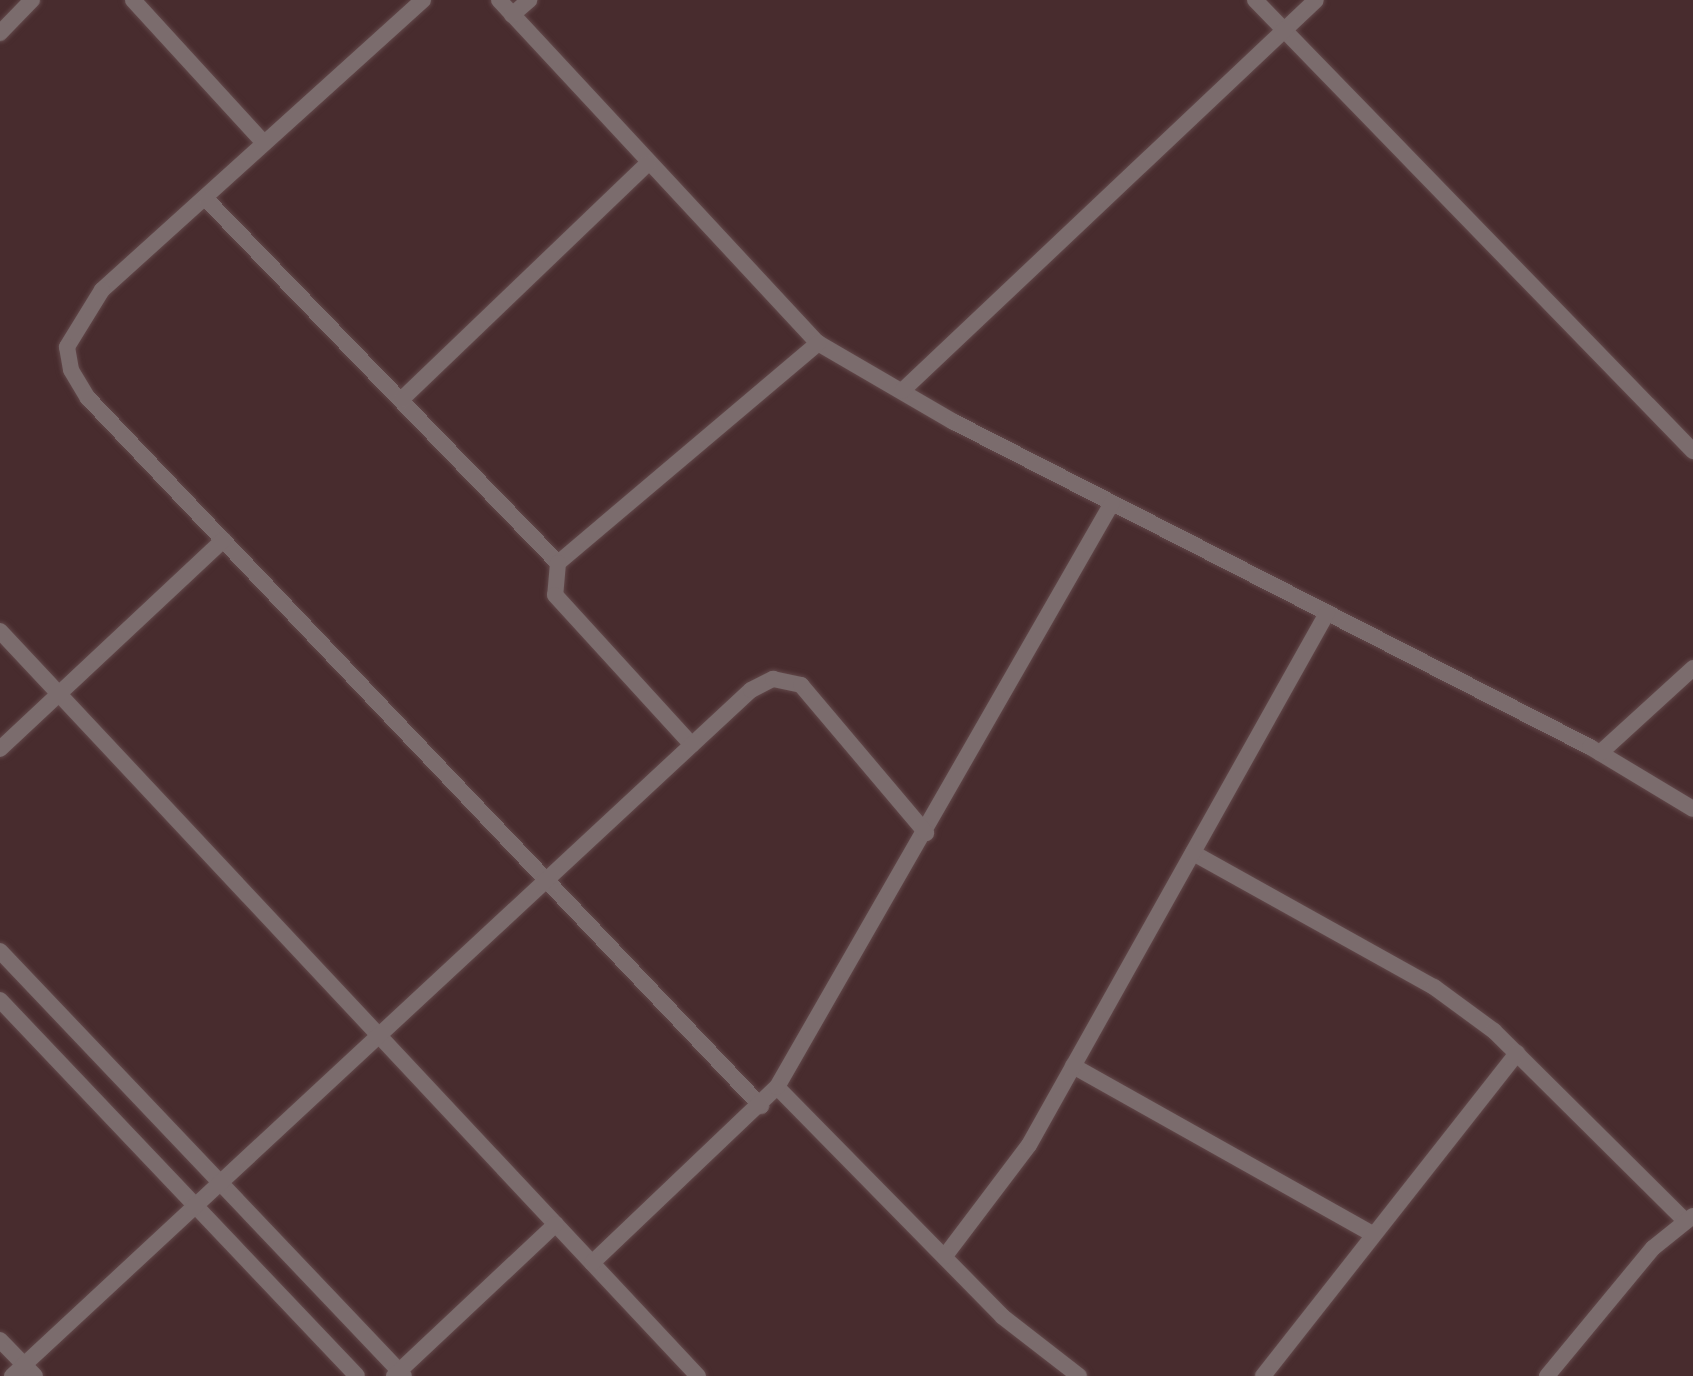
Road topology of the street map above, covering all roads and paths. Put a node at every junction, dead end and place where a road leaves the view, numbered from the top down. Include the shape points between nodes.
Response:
1 (32, 0) edge
2 (133, 0) edge
3 (423, 0) edge
4 (499, 0) edge
5 (529, 0) edge
6 (1255, 0) edge
7 (1316, 0) edge
8 (512, 15) junction
9 (1284, 30) junction
10 (0, 33) edge
11 (264, 143) junction
12 (647, 164) junction
13 (207, 200) junction
14 (818, 343) junction
15 (902, 391) junction
16 (401, 400) junction
17 (1693, 451) edge
18 (1112, 503) junction
19 (223, 540) junction
20 (558, 563) junction
21 (1327, 613) junction
22 (0, 631) edge
23 (1693, 668) edge
24 (59, 694) junction
25 (692, 745) junction
26 (0, 749) edge
27 (1600, 753) junction
28 (1693, 809) edge
29 (926, 833) junction
30 (1193, 853) junction
31 (546, 880) junction
32 (0, 951) edge
33 (0, 1000) edge
34 (379, 1036) junction
35 (1517, 1053) junction
36 (1073, 1066) junction
37 (777, 1087) junction
38 (761, 1106) junction
39 (220, 1183) junction
40 (196, 1206) junction
41 (1689, 1219) edge
42 (556, 1224) junction
43 (1370, 1233) junction
44 (945, 1256) junction
45 (592, 1263) junction
46 (0, 1340) edge
47 (24, 1372) edge
48 (399, 1374) edge
49 (357, 1376) edge
50 (698, 1376) edge
51 (1079, 1376) edge
52 (1263, 1376) edge
53 (1547, 1376) edge

1 - 10 street
2 - 11 street
3 - 11 street
4 - 8 street
5 - 8 street
6 - 9 street
7 - 9 street
8 - 12 street
9 - 15 street
9 - 17 street
11 - 13 street
12 - 14 street
12 - 16 street
13 - 16 street
13 - 19 street via 102,290 67,347 88,398
14 - 15 street
14 - 20 street
15 - 18 street
16 - 20 street
18 - 21 street
18 - 29 street
19 - 24 street
19 - 31 street
20 - 25 street via 555,595
21 - 27 street
21 - 30 street
22 - 24 street
23 - 27 street
24 - 26 street
24 - 34 street
25 - 29 street via 751,690 785,678 801,685
25 - 31 street
27 - 28 street
29 - 37 street
30 - 35 street via 1434,987
30 - 36 street
31 - 34 street
31 - 38 street
32 - 39 street
33 - 40 street
34 - 39 street
34 - 42 street
35 - 41 street
35 - 43 street
36 - 43 street
36 - 44 street via 1029,1145
37 - 38 street
37 - 44 street
38 - 45 street
39 - 40 street
39 - 48 street
40 - 47 street
40 - 49 street
41 - 53 street via 1653,1248
42 - 45 street
42 - 48 street
43 - 52 street
44 - 51 street via 1003,1317
45 - 50 street
46 - 47 street

